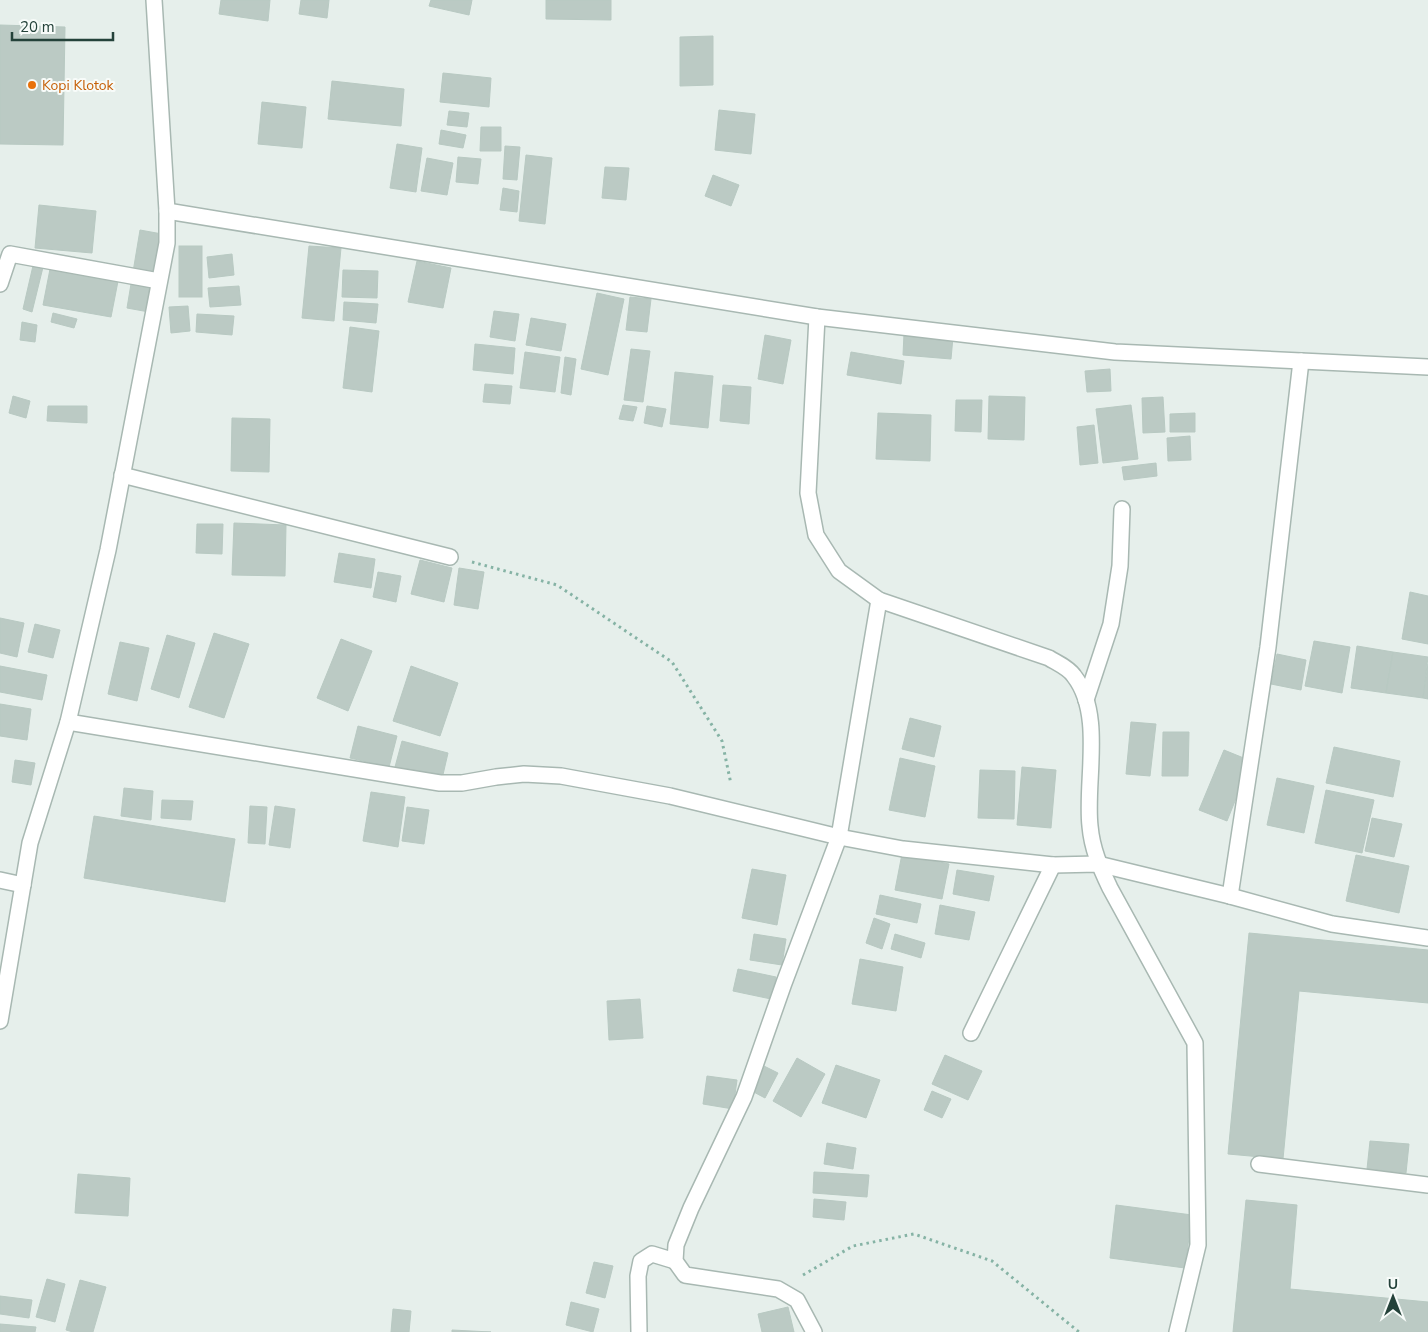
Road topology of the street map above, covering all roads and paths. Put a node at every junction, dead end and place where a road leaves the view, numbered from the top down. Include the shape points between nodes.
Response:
1 (154, 0) edge
2 (167, 211) junction
3 (159, 282) junction
4 (0, 284) edge
5 (817, 317) junction
6 (1301, 361) junction
7 (1428, 367) edge
8 (122, 475) junction
9 (1122, 510) dead end
10 (450, 556) joint
11 (879, 600) junction
12 (1086, 700) junction
13 (68, 722) junction
14 (736, 812) junction
15 (839, 837) junction
16 (1098, 864) junction
17 (1053, 865) junction
18 (0, 880) edge
19 (23, 885) junction
20 (1230, 896) junction
21 (1428, 938) edge
22 (0, 1021) edge
23 (971, 1033) dead end
24 (1259, 1164) dead end
25 (1428, 1185) edge
26 (675, 1261) junction
27 (778, 1289) junction
28 (639, 1332) edge
29 (814, 1332) edge
30 (1078, 1332) edge
31 (1177, 1332) edge

1 - 2 street
2 - 3 street via 167,243
2 - 5 street
3 - 4 street via 10,254
3 - 8 street
5 - 6 street via 1115,352
5 - 11 street via 808,493 816,535 839,570
6 - 7 street
6 - 20 street via 1268,647
8 - 10 street
8 - 13 street
9 - 12 street via 1120,566 1111,624
10 - 14 path via 557,585 672,662 722,741
11 - 12 street via 1049,658 1074,675
11 - 15 street
12 - 16 street via 1092,740 1089,824
13 - 14 street via 440,783 524,774 561,776
13 - 19 street via 30,843
14 - 15 street
15 - 17 street via 903,849
15 - 26 street via 744,1097 688,1216 676,1245
16 - 17 street
16 - 20 street
16 - 31 street via 1195,1043 1198,1245
17 - 23 street
18 - 19 street
19 - 22 street
20 - 21 street via 1332,924
24 - 25 street
26 - 27 street via 685,1275
26 - 28 street via 652,1254 641,1261 638,1276
27 - 29 street via 797,1300
27 - 30 path via 854,1246 914,1234 992,1261

